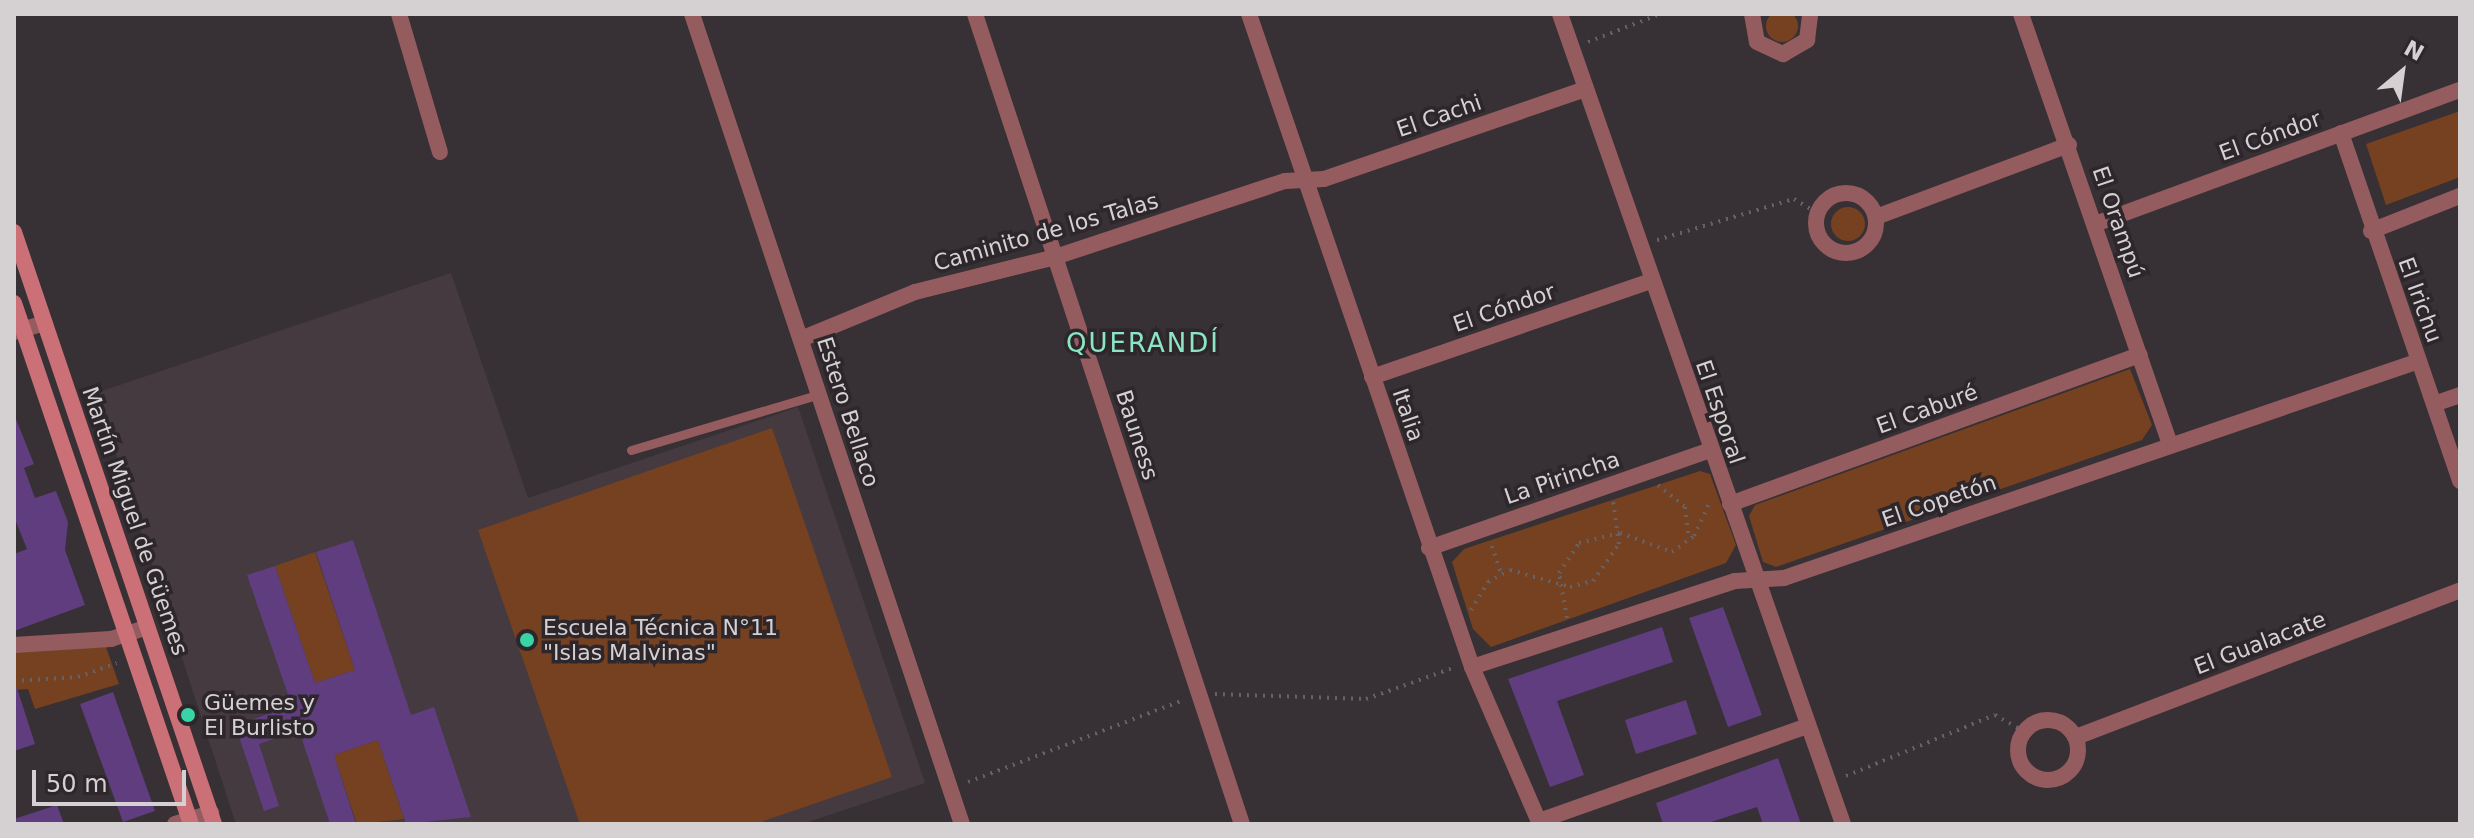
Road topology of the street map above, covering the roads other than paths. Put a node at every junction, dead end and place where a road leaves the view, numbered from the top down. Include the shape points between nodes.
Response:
1 (399, 14) edge
2 (692, 14) edge
3 (975, 14) edge
4 (1249, 14) edge
5 (1560, 14) edge
6 (1752, 14) edge
7 (1810, 14) edge
8 (2021, 14) edge
9 (1585, 89) junction
10 (2460, 90) edge
11 (2341, 133) junction
12 (2069, 145) junction
13 (440, 152) dead end
14 (1307, 180) junction
15 (2460, 196) edge
16 (1876, 217) junction
17 (2095, 224) junction
18 (2371, 231) junction
19 (14, 232) edge
20 (1055, 257) junction
21 (1651, 281) junction
22 (14, 303) edge
23 (45, 323) junction
24 (18, 331) edge
25 (801, 339) junction
26 (2140, 355) junction
27 (2419, 361) junction
28 (1372, 377) junction
29 (820, 394) junction
30 (2460, 395) edge
31 (2434, 404) junction
32 (2170, 444) junction
33 (631, 450) dead end
34 (1710, 450) junction
35 (2460, 481) edge
36 (1730, 504) junction
37 (1429, 548) junction
38 (1754, 581) junction
39 (2460, 590) edge
40 (147, 627) junction
41 (126, 634) junction
42 (14, 645) edge
43 (1472, 667) junction
44 (1804, 727) junction
45 (2076, 737) junction
46 (212, 818) edge
47 (185, 822) edge
48 (1540, 823) edge
49 (962, 824) edge
50 (1242, 824) edge
51 (1843, 824) edge

1 - 13 street
2 - 25 street, Estero Bellaco
3 - 20 street, Bauness
4 - 14 street, Italia
5 - 9 street, El Esporal
6 - 7 street via 1757,42 1783,54 1807,40
8 - 12 street, El Orampú
9 - 14 street, El Cachi
9 - 21 street, El Esporal
10 - 11 street, El Cóndor
11 - 17 street, El Cóndor
11 - 18 street, El Irichu
12 - 16 street
12 - 17 street, El Orampú
14 - 20 street, Caminito de los Talas via 1285,181
14 - 28 street, Italia
15 - 18 street
16 - 16 street via 1868,246 1839,253 1817,233 1817,213 1829,198 1848,193 1866,201
17 - 26 street, El Orampú
18 - 27 street, El Irichu
19 - 23 main road, Martín Miguel de Güemes
20 - 25 street, Caminito de los Talas via 915,292
20 - 50 street, Bauness
21 - 28 street, El Cóndor
21 - 34 street, El Esporal
22 - 24 main road, Martín Miguel de Güemes
23 - 24 street
23 - 40 main road, Martín Miguel de Güemes
24 - 41 main road, Martín Miguel de Güemes
25 - 29 street, Estero Bellaco
26 - 32 street, El Orampú
26 - 36 street, El Caburé
27 - 31 street, El Irichu
27 - 32 street, El Copetón
28 - 37 street, Italia
29 - 33 lane
29 - 49 street, Estero Bellaco
30 - 31 street
31 - 35 street, El Irichu
32 - 38 street, El Copetón via 1784,578
34 - 36 street, El Esporal
34 - 37 street, La Pirincha
36 - 38 street, El Esporal
37 - 43 street, Italia
38 - 43 street, El Copetón via 1735,581
38 - 44 street, El Esporal
39 - 45 street, El Gualacate
40 - 41 street
40 - 46 main road, Martín Miguel de Güemes
41 - 42 street
41 - 47 main road, Martín Miguel de Güemes
43 - 48 street, Italia
44 - 48 street
44 - 51 street, El Esporal
45 - 45 street via 2074,766 2049,780 2030,775 2019,759 2024,731 2052,719
46 - 47 street

